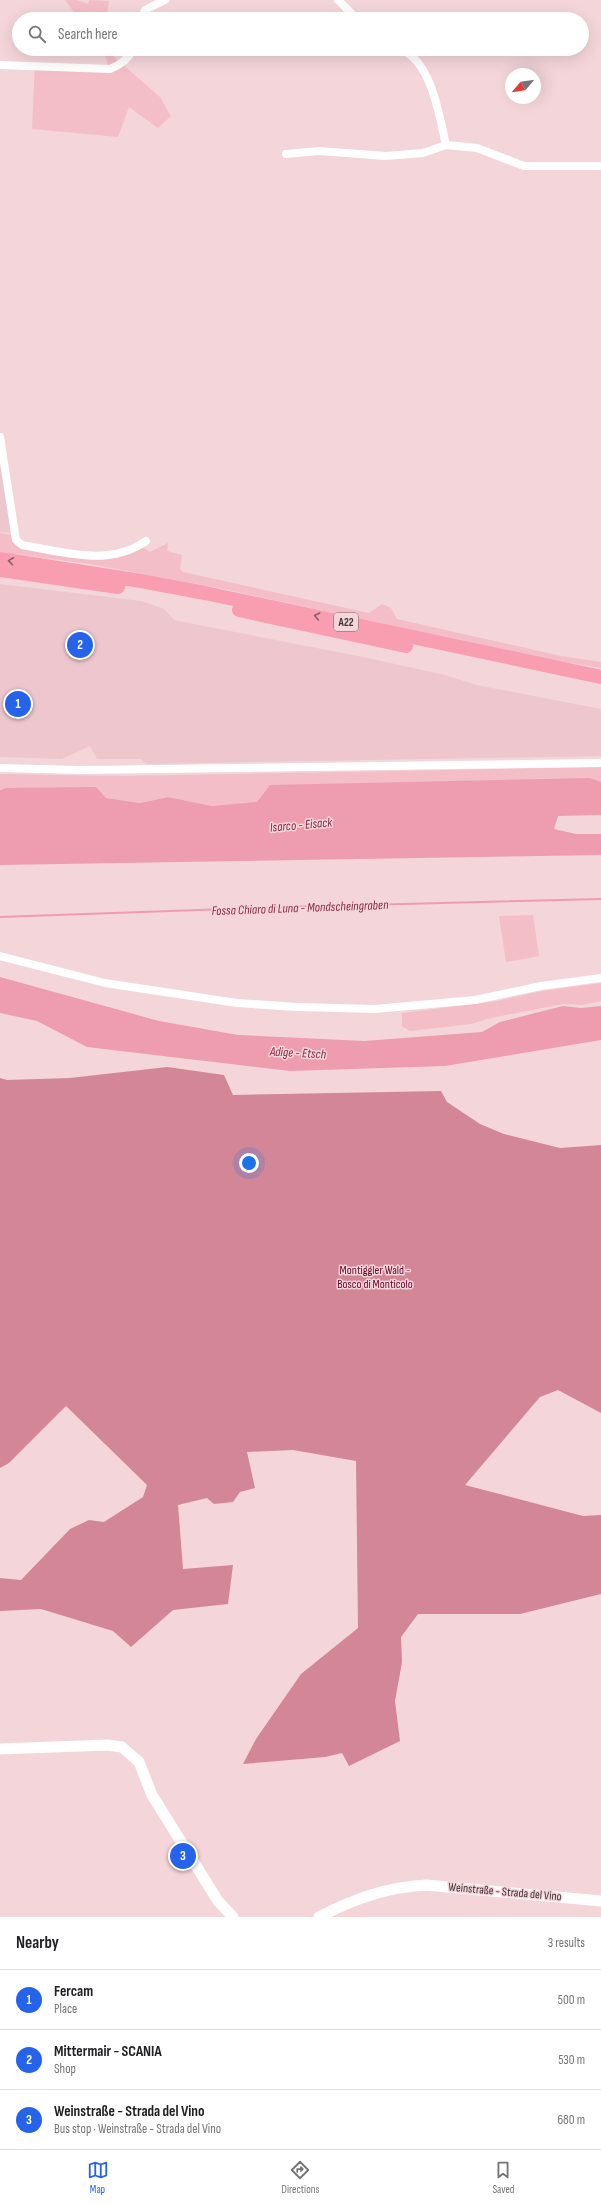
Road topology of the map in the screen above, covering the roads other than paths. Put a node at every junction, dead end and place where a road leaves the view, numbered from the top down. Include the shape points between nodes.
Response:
1 (165, 0) edge
2 (338, 0) edge
3 (144, 12) edge
4 (350, 12) edge
5 (129, 56) edge
6 (410, 56) edge
7 (0, 65) edge
8 (446, 145) junction
9 (286, 154) dead end
10 (601, 166) edge
11 (0, 436) edge
12 (146, 541) dead end
13 (0, 559) edge
14 (0, 570) edge
15 (601, 677) edge
16 (601, 687) edge
17 (601, 763) edge
18 (0, 768) edge
19 (0, 956) edge
20 (601, 978) edge
21 (0, 1748) edge
22 (601, 1900) edge
23 (232, 1917) edge
24 (319, 1917) edge

1 - 3 street
2 - 4 street
5 - 7 street via 120,65 110,69
6 - 8 street via 420,64 432,88
8 - 9 street via 423,153 386,156 319,151
8 - 10 street via 477,148 524,166
11 - 12 street via 16,540 22,545 98,557 112,556 137,548
15 -> 13 highway, A22 via 205,593 127,578
14 - 16 highway, A22 via 133,589 201,602
17 - 18 street via 80,770
19 - 20 street via 131,988 237,1003 297,1007 375,1009 475,1000 541,986
21 - 23 main road via 107,1745 122,1747 129,1752 139,1762 152,1795 218,1901
22 - 24 main road, Weinstraße - Strada del Vino via 426,1885 373,1893

